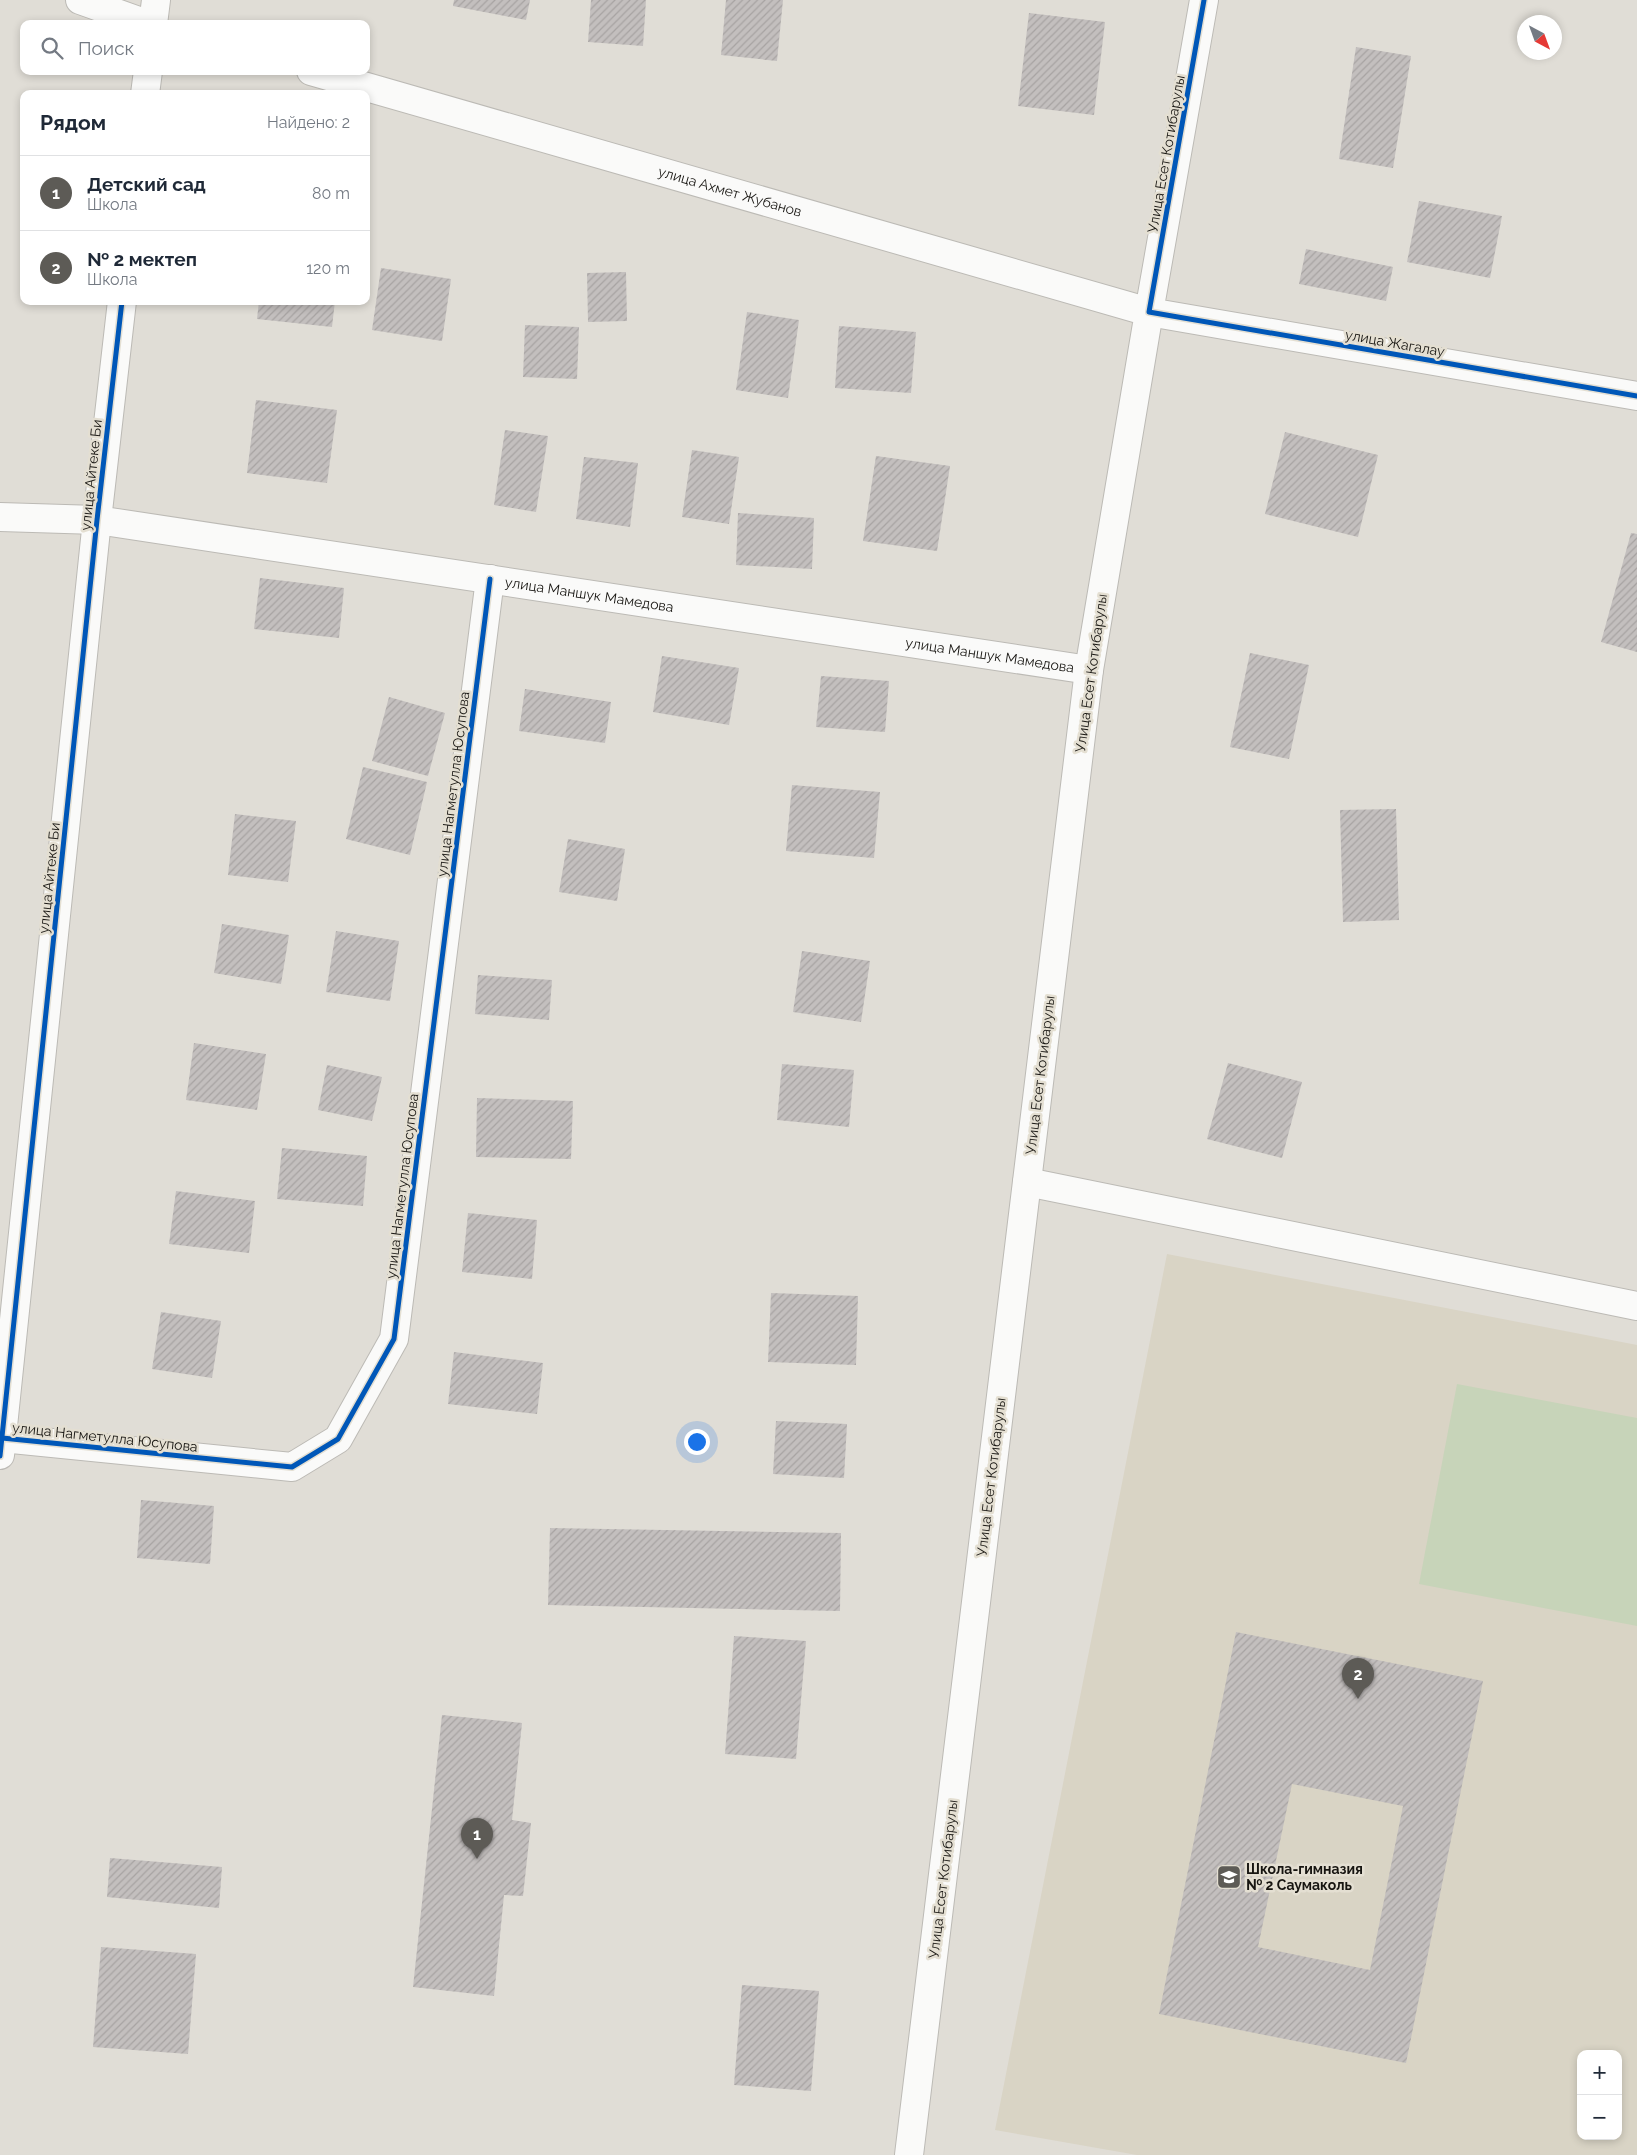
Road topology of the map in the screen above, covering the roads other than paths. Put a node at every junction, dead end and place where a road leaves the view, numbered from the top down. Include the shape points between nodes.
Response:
1 (80, 0) edge
2 (156, 0) edge
3 (1204, 0) edge
4 (136, 20) edge
5 (154, 20) edge
6 (147, 75) edge
7 (325, 75) edge
8 (146, 90) edge
9 (122, 305) edge
10 (1149, 312) junction
11 (1637, 396) edge
12 (0, 517) edge
13 (97, 520) junction
14 (490, 579) junction
15 (1090, 670) junction
16 (1027, 1182) junction
17 (1637, 1306) edge
18 (1, 1447) edge
19 (909, 2155) edge

1 - 4 street
2 - 5 street
3 - 10 street, Улица Есет Котибарулы
6 - 8 street
7 - 10 street, улица Ахмет Жубанов
9 - 13 street, улица Айтеке Би
10 - 11 street, улица Жагалау
10 - 15 street, Улица Есет Котибарулы
12 - 13 street, улица Маншук Мамедова
13 - 14 street, улица Маншук Мамедова
13 - 18 street, улица Айтеке Би
14 - 15 street, улица Маншук Мамедова
14 - 18 street, улица Нагметулла Юсупова via 394,1338 338,1439 292,1467
15 - 16 street, Улица Есет Котибарулы
16 - 17 street
16 - 19 street, Улица Есет Котибарулы

